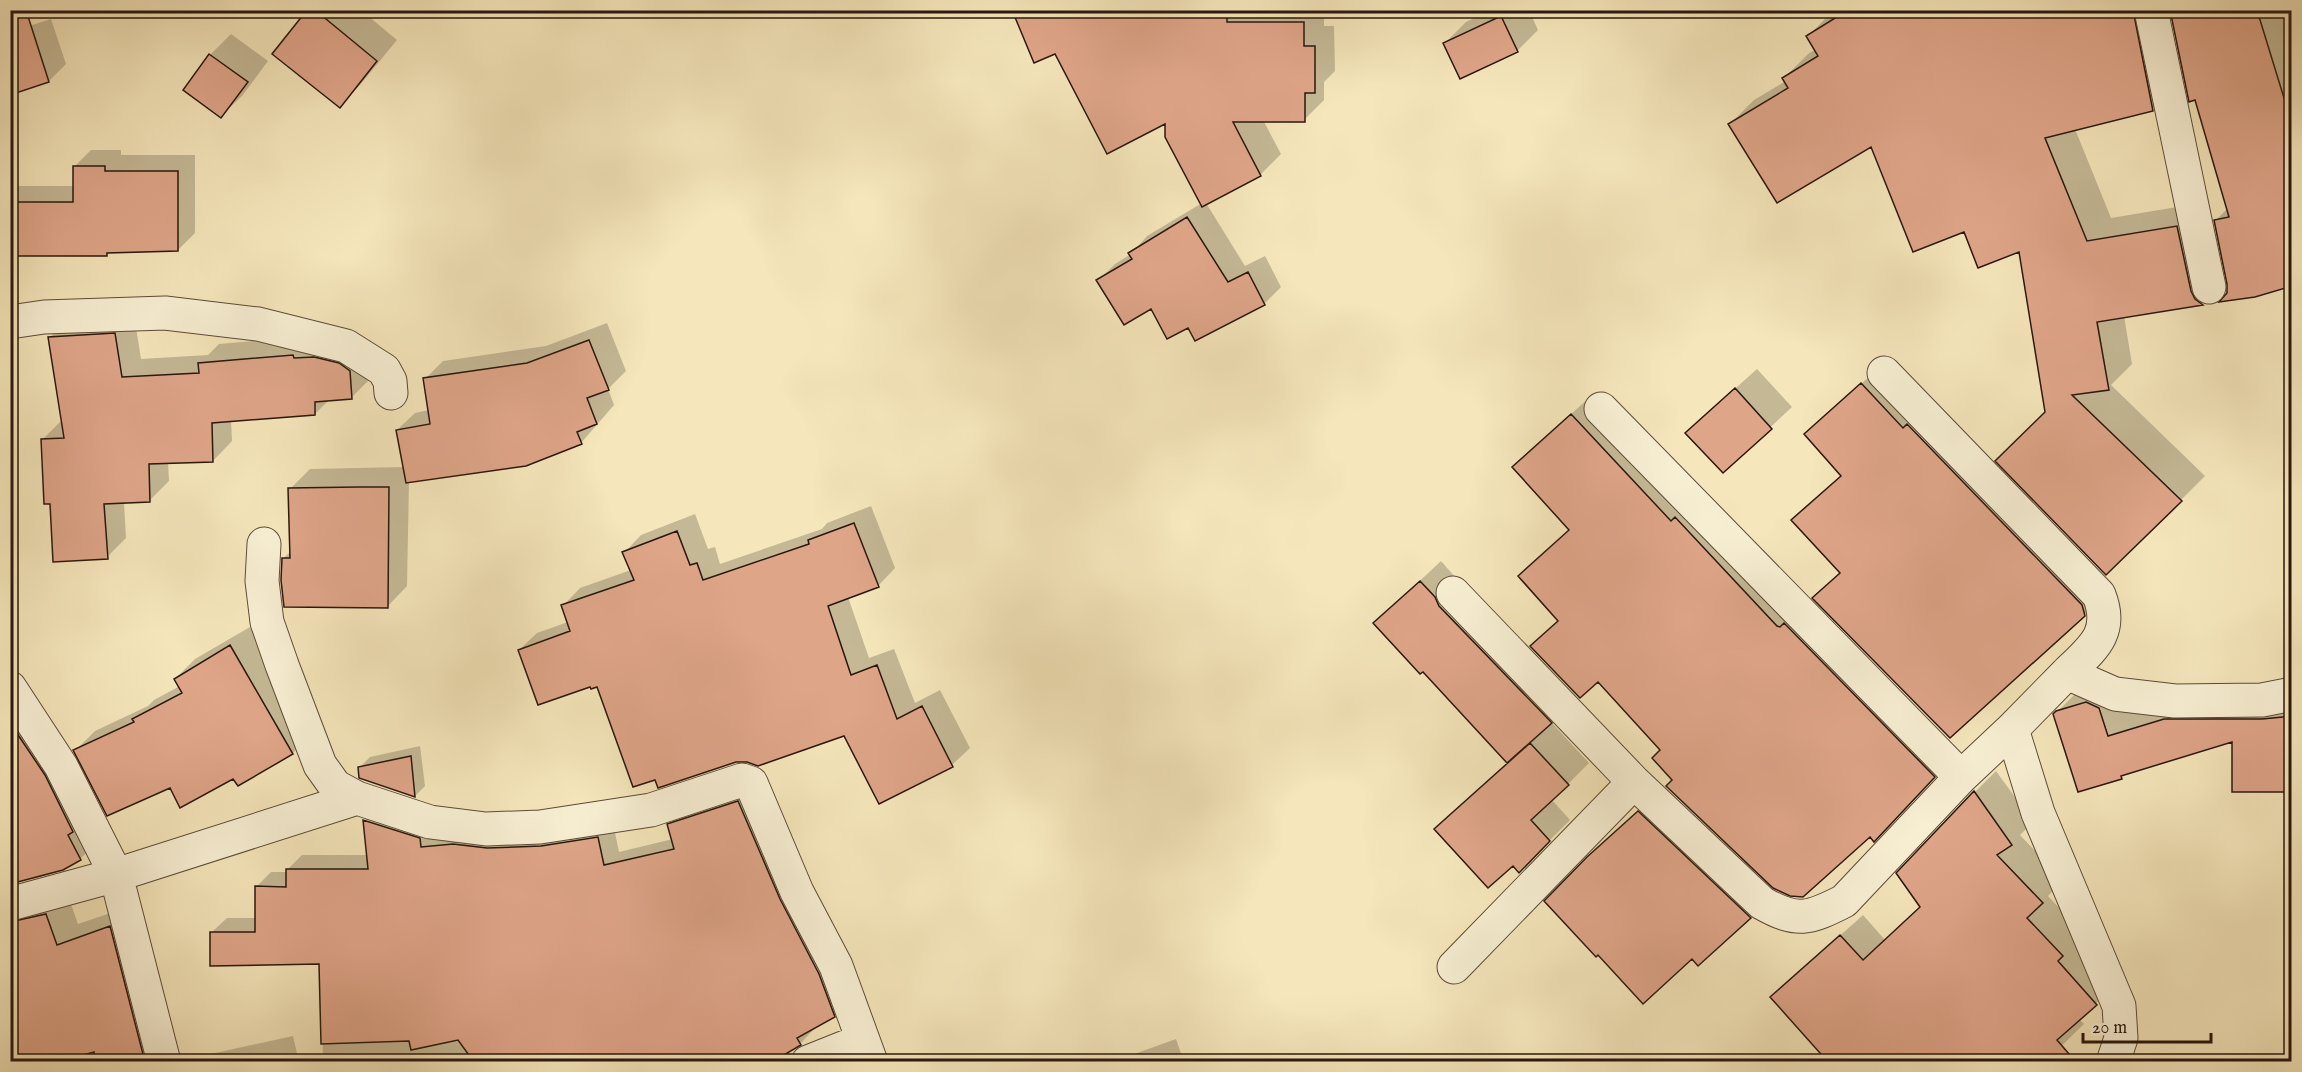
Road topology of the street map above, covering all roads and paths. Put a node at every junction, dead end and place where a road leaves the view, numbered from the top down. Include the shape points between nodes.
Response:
1 (2151, 10) edge
2 (2209, 287) dead end
3 (10, 322) edge
4 (1884, 373) dead end
5 (391, 393) dead end
6 (1601, 409) dead end
7 (264, 544) dead end
8 (1453, 593) dead end
9 (2067, 673) junction
10 (10, 688) edge
11 (2292, 694) edge
12 (2012, 729) junction
13 (1961, 777) junction
14 (1634, 782) junction
15 (357, 798) junction
16 (116, 874) junction
17 (10, 904) edge
18 (1454, 967) dead end
19 (867, 1051) edge
20 (164, 1062) edge
21 (808, 1062) edge
22 (2113, 1062) edge

1 - 2 street
3 - 5 street via 44,317 165,314 258,324 346,346 384,370
4 - 9 street via 2099,595 2105,624 2098,643
6 - 13 street
7 - 15 street via 262,581 267,621 282,664 320,765 335,786
8 - 14 street
9 - 11 street via 2115,694 2175,701 2262,700
9 - 12 street
10 - 16 street via 61,766
12 - 13 street
12 - 22 street via 2042,822 2119,1006 2121,1038
13 - 14 street via 1844,901 1803,918 1781,914 1762,903
14 - 18 street
15 - 16 street
15 - 19 street via 430,822 486,830 540,827 651,810 748,781 796,892 836,966
16 - 17 street
16 - 20 street
19 - 21 street

